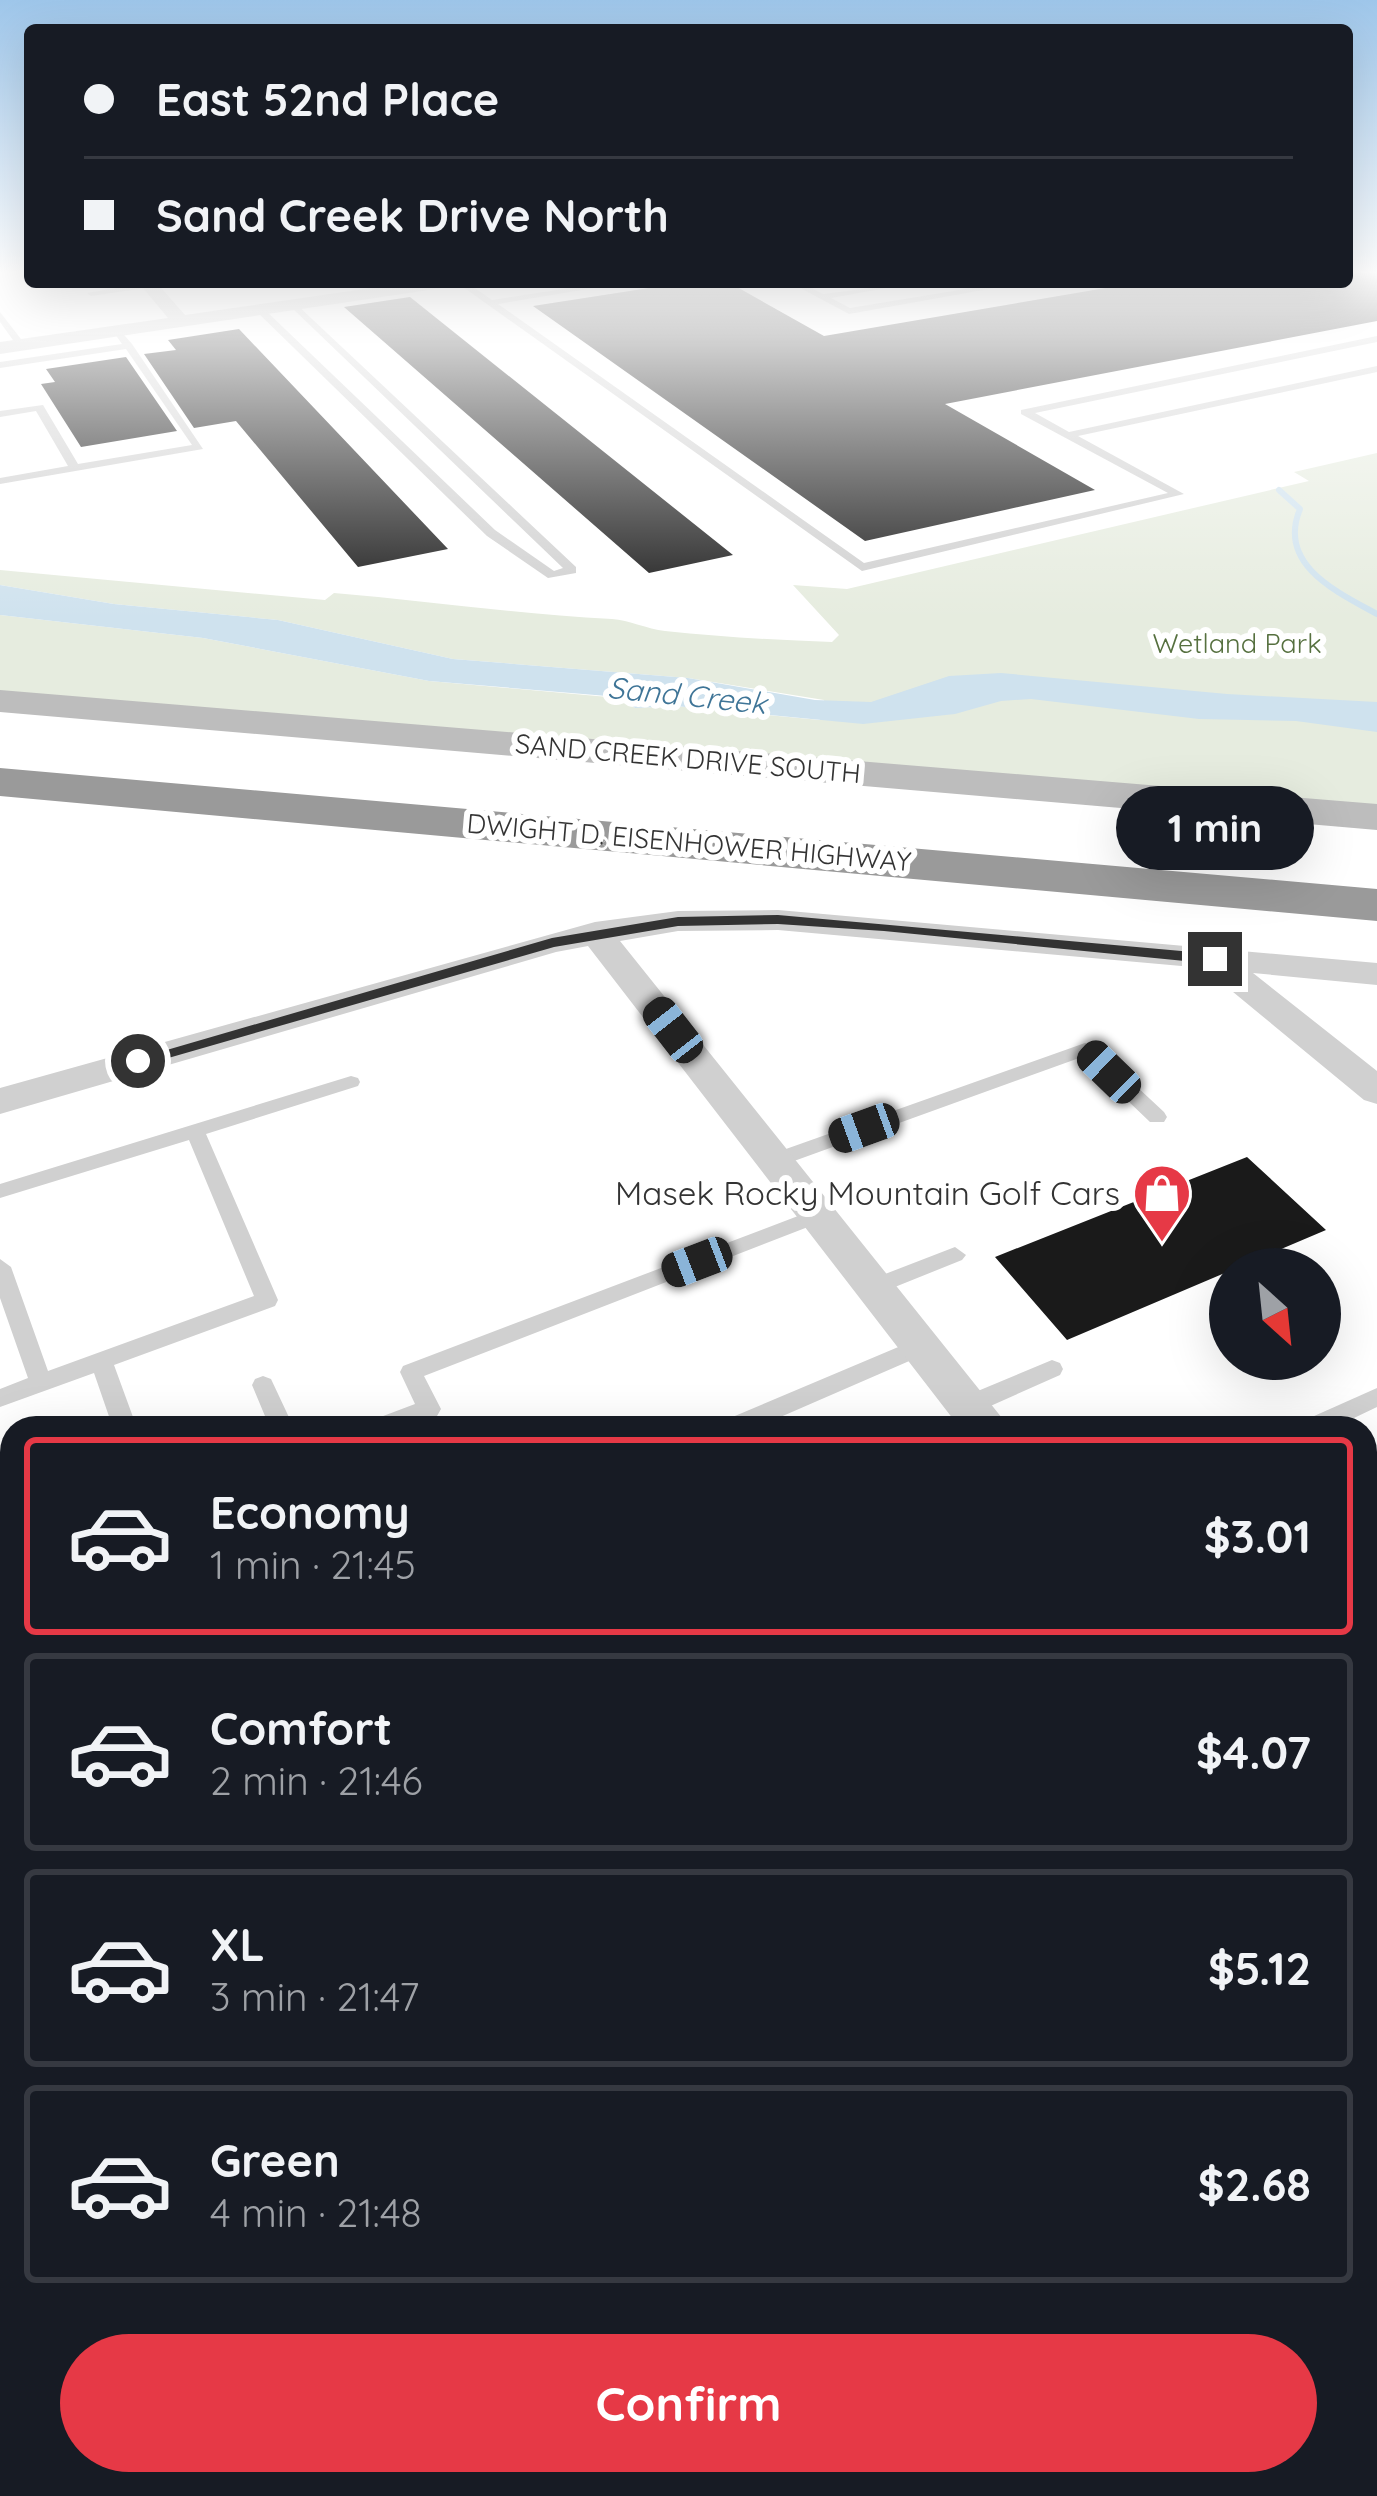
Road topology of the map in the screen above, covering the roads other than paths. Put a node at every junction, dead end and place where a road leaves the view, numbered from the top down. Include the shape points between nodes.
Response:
1 (157, 386) edge
2 (339, 386) edge
3 (379, 386) edge
4 (608, 386) edge
5 (1148, 386) edge
6 (1295, 386) edge
7 (0, 414) edge
8 (1068, 435) junction
9 (75, 468) junction
10 (1, 478) edge
11 (0, 701) edge
12 (0, 747) edge
13 (0, 782) edge
14 (1377, 817) edge
15 (1377, 867) edge
16 (1377, 905) edge
17 (596, 932) junction
18 (1215, 959) junction
19 (1377, 974) edge
20 (351, 1082) dead end
21 (1377, 1091) edge
22 (0, 1101) edge
23 (1156, 1117) dead end
24 (195, 1130) junction
25 (776, 1160) junction
26 (0, 1192) edge
27 (819, 1215) junction
28 (955, 1255) dead end
29 (0, 1267) edge
30 (875, 1287) junction
31 (922, 1346) junction
32 (101, 1362) junction
33 (1052, 1369) dead end
34 (40, 1384) junction
35 (263, 1385) dead end
36 (1377, 1397) edge
37 (0, 1398) edge
38 (121, 1416) edge
39 (277, 1416) edge
40 (409, 1416) edge
41 (758, 1416) edge
42 (978, 1416) edge
43 (1337, 1416) edge

1 - 9 lane via 199,447
2 - 3 lane via 491,533 552,575 572,570
4 - 8 lane via 862,567 1178,494
5 - 8 lane via 1025,412
6 - 8 lane
7 - 9 lane via 39,407
9 - 10 lane
11 - 14 main road, SAND CREEK DRIVE SOUTH
12 - 15 highway, DWIGHT D. EISENHOWER HIGHWAY
13 - 16 highway, DWIGHT D. EISENHOWER HIGHWAY
17 - 18 street via 778,920
17 - 22 street
17 - 25 street
18 - 19 street
18 - 21 street
20 - 24 lane
23 - 25 lane via 1085,1048
24 - 26 lane
24 - 32 lane via 267,1300
25 - 27 street
27 - 30 street
27 - 40 lane via 411,1372 429,1408
28 - 30 lane
29 - 34 lane
30 - 31 street
31 - 41 lane
31 - 42 street
32 - 34 lane
32 - 38 lane
33 - 42 lane
34 - 37 lane
35 - 39 lane
36 - 43 lane

